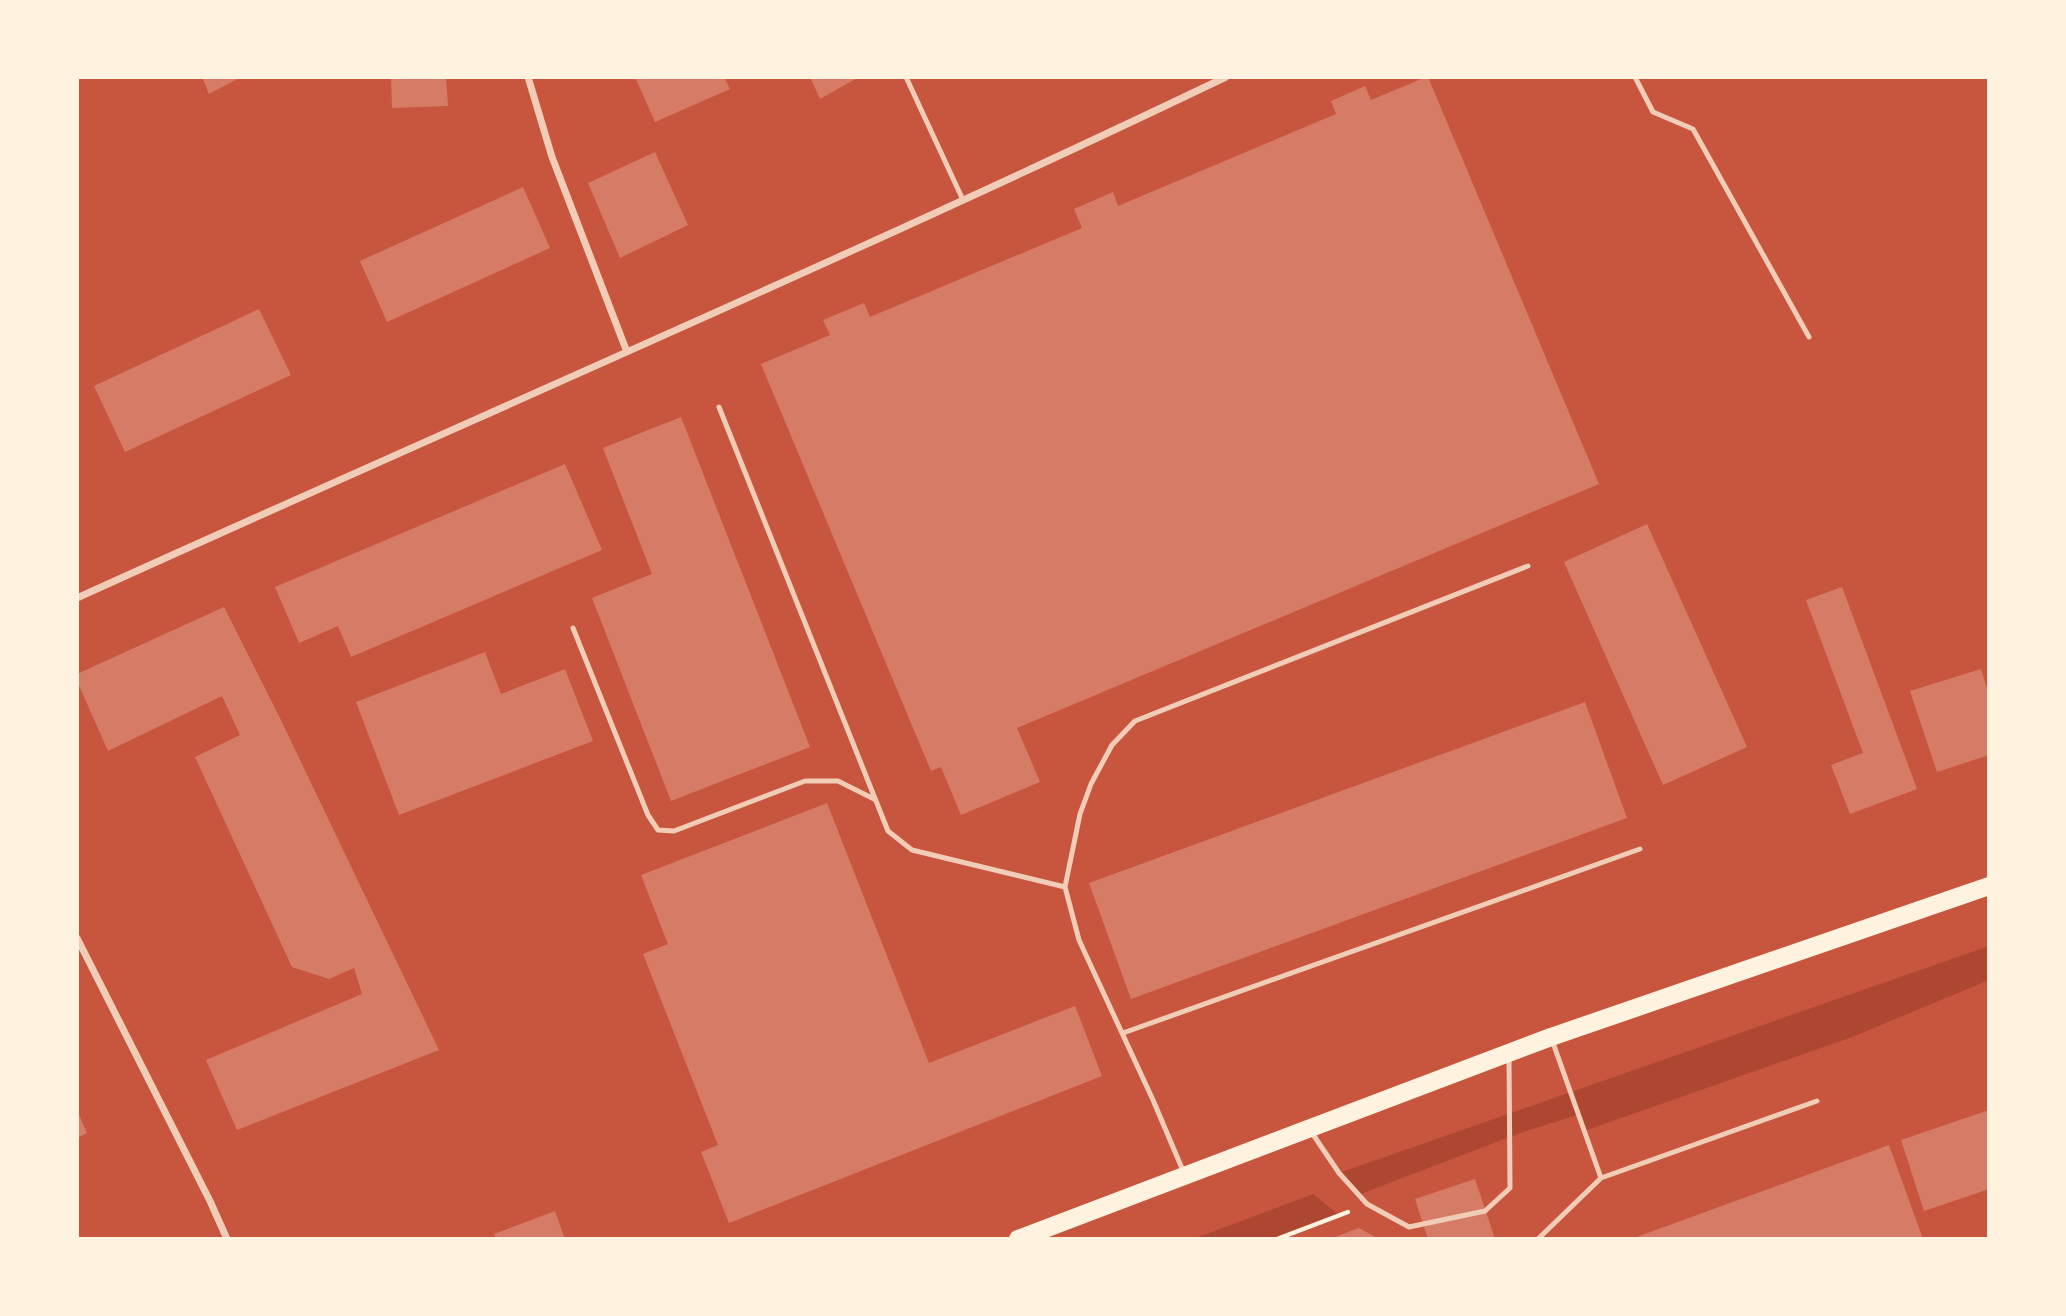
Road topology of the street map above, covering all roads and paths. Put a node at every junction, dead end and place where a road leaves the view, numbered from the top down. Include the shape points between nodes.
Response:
1 (528, 77) edge
2 (906, 77) edge
3 (1226, 77) edge
4 (1635, 77) edge
5 (963, 200) junction
6 (1809, 337) dead end
7 (627, 352) junction
8 (719, 407) dead end
9 (1528, 566) dead end
10 (77, 598) edge
11 (573, 628) dead end
12 (874, 799) junction
13 (1640, 849) dead end
14 (1989, 886) edge
15 (1065, 887) junction
16 (77, 937) edge
17 (1123, 1033) junction
18 (1551, 1037) junction
19 (1509, 1053) junction
20 (1817, 1101) dead end
21 (1308, 1128) junction
22 (1185, 1176) junction
23 (1601, 1178) junction
24 (1367, 1205) junction
25 (227, 1239) edge
26 (1018, 1239) edge
27 (1277, 1239) edge
28 (1538, 1239) edge

1 - 7 street via 552,156
2 - 5 lane
3 - 5 street
4 - 6 lane via 1653,112 1693,129
5 - 7 street
7 - 10 street
8 - 12 lane
9 - 15 lane via 1135,721 1112,745 1090,784
11 - 12 lane via 658,830 674,831 805,781 838,781
12 - 15 lane via 888,831 912,849
13 - 17 lane
14 - 18 main road
15 - 17 lane via 1079,940
16 - 25 street
17 - 22 lane
18 - 19 main road
18 - 23 lane
19 - 21 main road
19 - 24 lane via 1510,1188 1485,1211 1409,1227
20 - 23 lane
21 - 22 main road
21 - 24 lane
22 - 26 main road
23 - 28 lane
24 - 27 path

